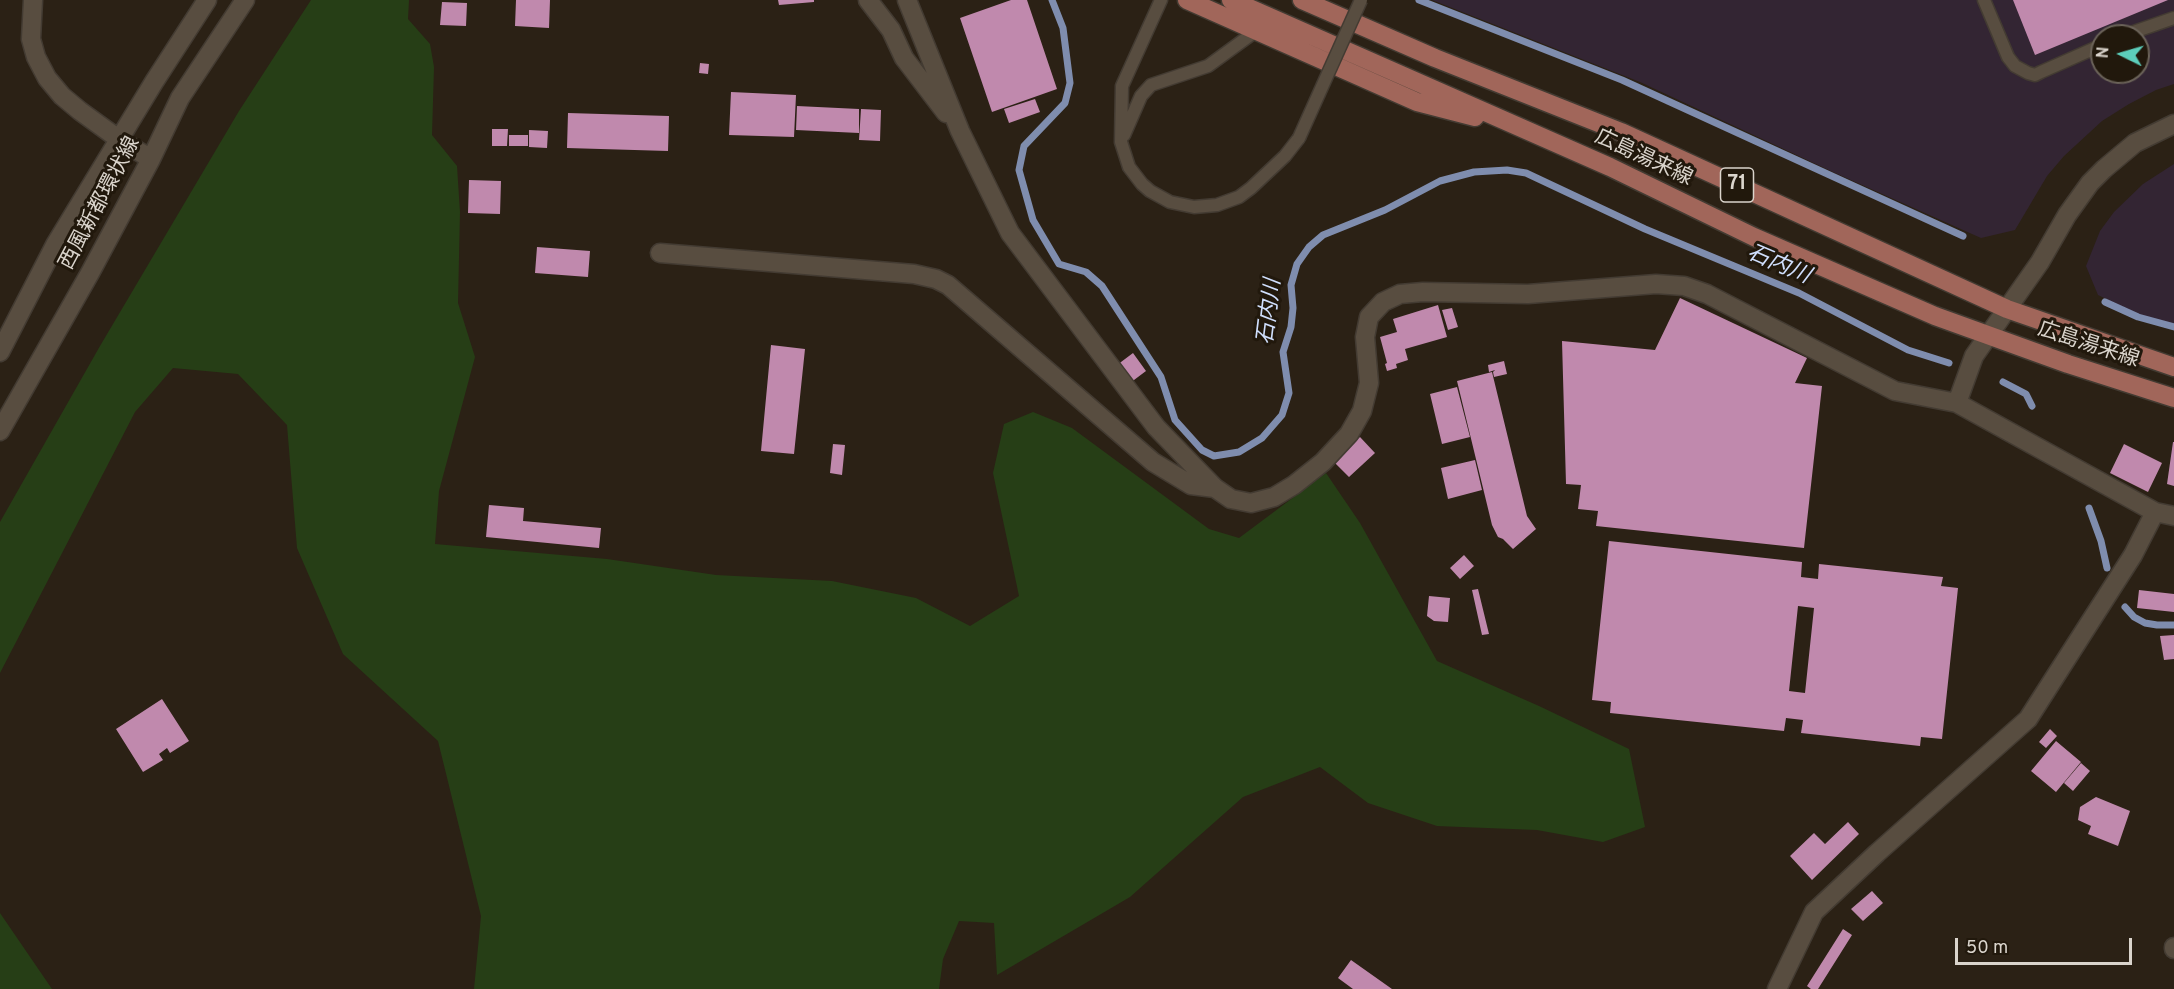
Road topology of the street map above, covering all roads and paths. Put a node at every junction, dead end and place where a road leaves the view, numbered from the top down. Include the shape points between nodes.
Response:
1 (33, 0) edge
2 (207, 0) edge
3 (245, 0) edge
4 (868, 0) edge
5 (907, 0) edge
6 (1161, 0) edge
7 (1187, 0) edge
8 (1231, 0) edge
9 (1302, 0) edge
10 (1361, 0) edge
11 (1984, 0) edge
12 (2174, 18) edge
13 (2150, 26) edge
14 (1256, 31) junction
15 (2090, 50) edge
16 (2174, 124) edge
17 (1526, 130) junction
18 (960, 131) junction
19 (120, 140) junction
20 (1121, 142) junction
21 (151, 159) junction
22 (660, 253) dead end
23 (2007, 309) junction
24 (1988, 336) junction
25 (0, 352) edge
26 (2174, 367) edge
27 (2174, 398) edge
28 (1957, 403) junction
29 (0, 431) edge
30 (1215, 488) junction
31 (2155, 512) junction
32 (2174, 516) edge
33 (1777, 989) edge

1 - 19 street via 32,39 47,78 62,96
2 - 19 street, 西風新都環状線
3 - 21 street, 西風新都環状線 via 180,98
4 - 18 street via 891,30 904,58
5 - 18 street
6 - 20 lane via 1122,86
7 - 14 main road
8 - 17 main road, 広島湯来線 / 71
9 - 23 main road, 広島湯来線 / 71 via 1622,132
10 - 20 lane, bridge via 1299,138 1285,156 1239,196 1217,205 1194,207 1170,202 1150,191 1129,167
11 - 15 lane via 2008,57 2028,73 2035,75
12 - 13 lane
14 - 17 main road via 1417,102
14 - 20 lane via 1208,66 1151,85 1141,96
16 - 23 street via 2135,143 2103,168
17 - 24 main road, 広島湯来線 / 71 via 1764,242
18 - 30 street via 1011,233 1156,428
19 - 21 street
19 - 25 street, 西風新都環状線 via 55,245
21 - 29 street, 西風新都環状線
22 - 30 street via 936,279 948,285 1153,462 1191,485
23 - 24 street
23 - 26 main road, 広島湯来線 / 71
24 - 27 main road, 広島湯来線 / 71
24 - 28 street via 1974,356
28 - 30 street via 1895,391 1707,294 1684,286 1656,284 1528,294 1400,294 1383,302 1369,316 1365,337 1369,383 1362,411 1349,435 1323,462 1274,497 1251,503 1232,499
28 - 31 street
31 - 32 street
31 - 33 street via 2133,555 2028,719 1814,912

